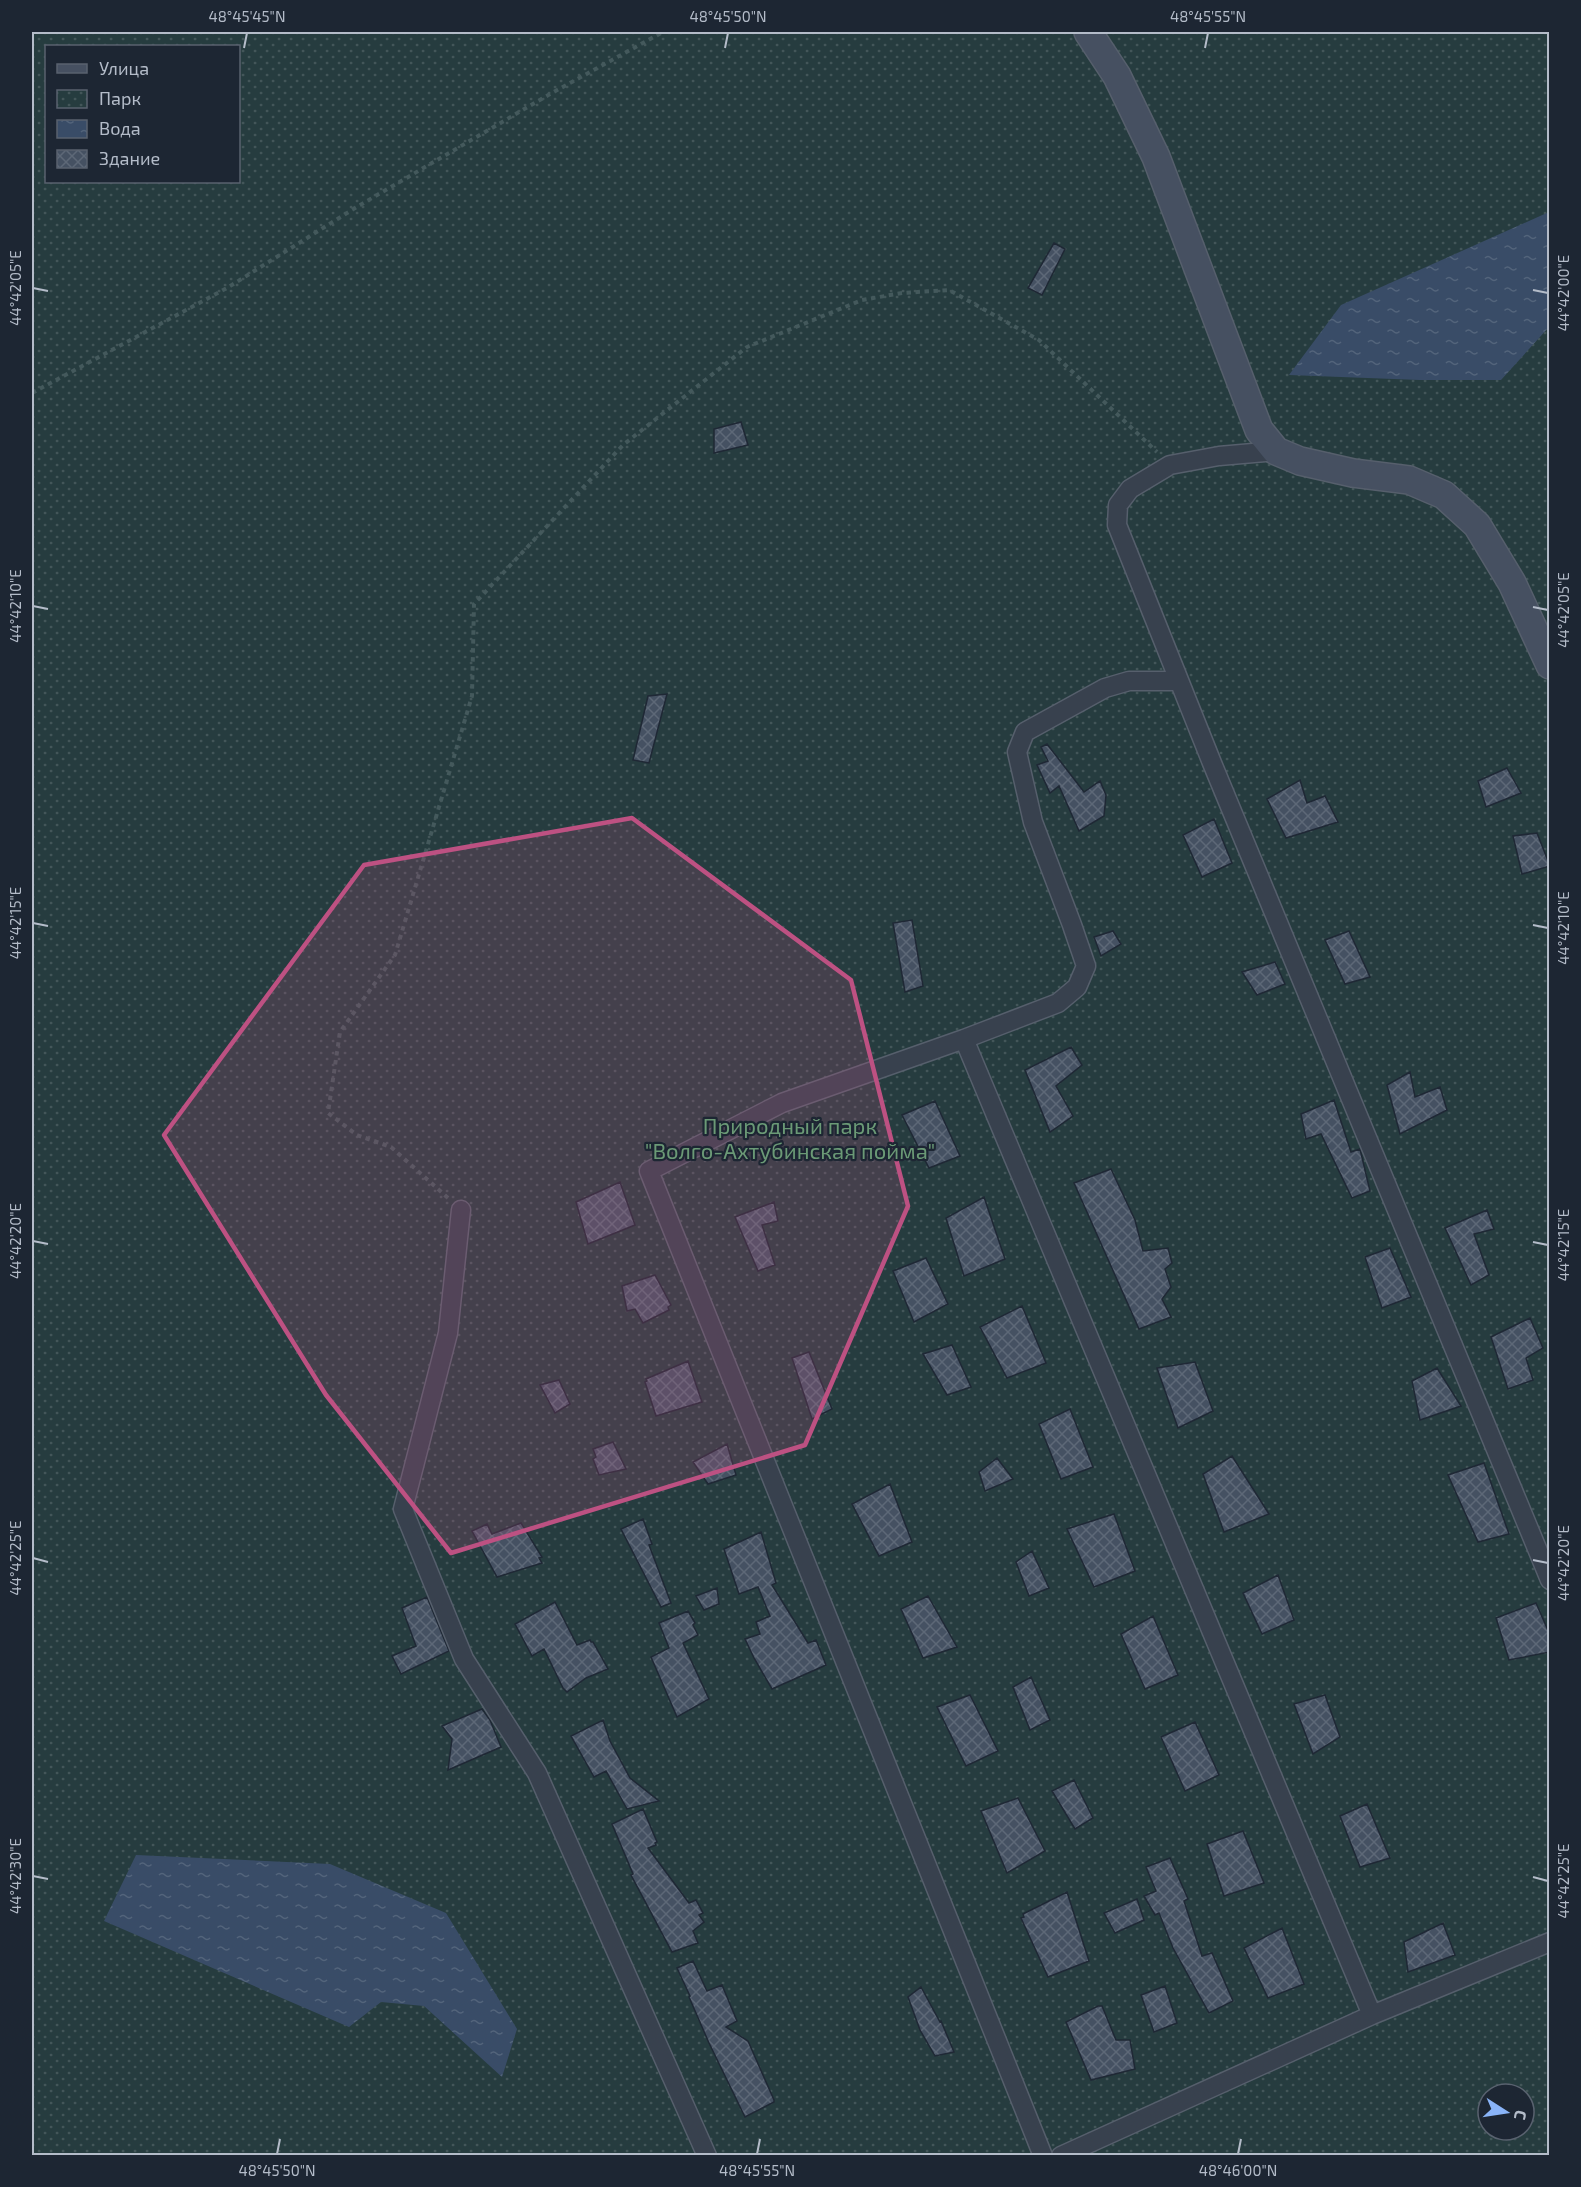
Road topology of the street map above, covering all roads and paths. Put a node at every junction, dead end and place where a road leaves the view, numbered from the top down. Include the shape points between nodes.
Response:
1 (663, 32) edge
2 (1088, 32) edge
3 (32, 393) edge
4 (1268, 441) junction
5 (1170, 465) junction
6 (1550, 665) edge
7 (1179, 681) junction
8 (964, 1039) junction
9 (461, 1210) joint
10 (1550, 1580) edge
11 (1550, 1942) edge
12 (1372, 2015) junction
13 (707, 2156) edge
14 (1043, 2156) edge
15 (1061, 2156) edge

1 - 3 path via 355,208 227,288
2 - 4 street via 1117,76 1156,157
4 - 5 street
4 - 6 street via 1300,461 1409,480 1444,495 1477,525 1512,583
5 - 7 street via 1130,489 1118,505 1117,525
5 - 9 path via 1039,340 949,290 862,300 747,347 623,445 474,604 472,696 396,956 340,1032 328,1113 357,1135 391,1147
7 - 8 street via 1129,681 1105,688 1025,732 1017,752 1033,822 1086,966 1077,987 1058,1003
7 - 10 street
8 - 12 street
8 - 14 street via 782,1103 649,1171
9 - 13 street via 448,1333 403,1509 464,1659 537,1773
11 - 12 street
12 - 15 street

